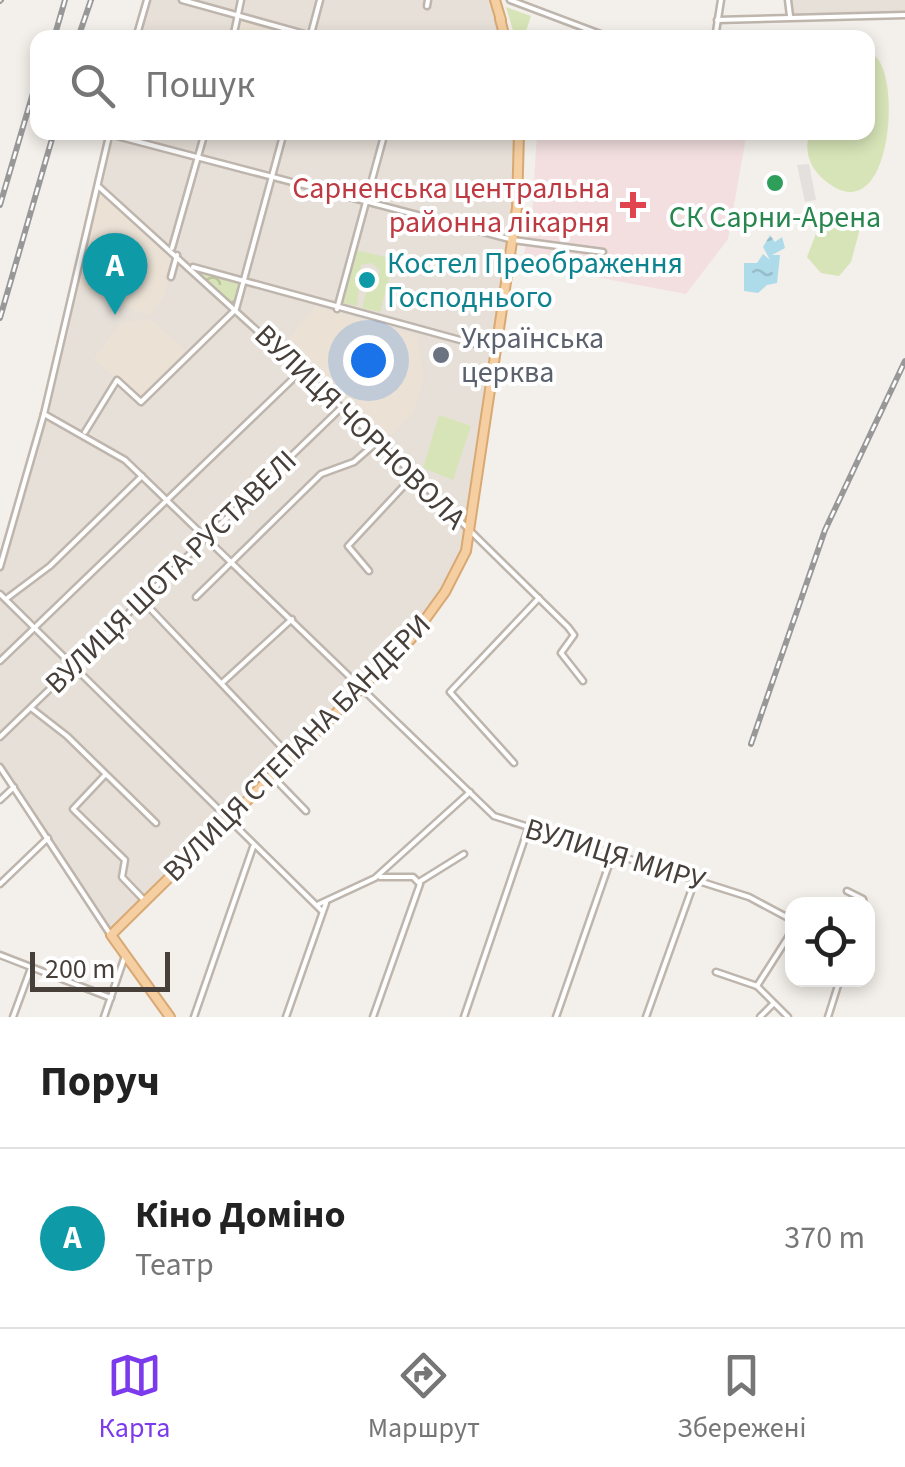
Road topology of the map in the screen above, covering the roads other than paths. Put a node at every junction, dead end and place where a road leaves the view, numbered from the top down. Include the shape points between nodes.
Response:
1 (147, 0) edge
2 (182, 0) edge
3 (241, 0) edge
4 (320, 0) edge
5 (495, 0) edge
6 (510, 0) edge
7 (721, 0) edge
8 (788, 0) edge
9 (905, 15) edge
10 (239, 16) junction
11 (790, 16) junction
12 (717, 20) junction
13 (138, 30) edge
14 (235, 30) edge
15 (289, 30) edge
16 (312, 30) edge
17 (503, 30) edge
18 (589, 30) edge
19 (716, 30) edge
20 (108, 140) edge
21 (135, 140) edge
22 (202, 140) edge
23 (282, 140) edge
24 (383, 140) edge
25 (519, 140) edge
26 (197, 157) junction
27 (272, 177) junction
28 (98, 186) junction
29 (365, 202) junction
30 (513, 240) junction
31 (603, 252) dead end
32 (174, 253) junction
33 (189, 266) junction
34 (172, 277) dead end
35 (244, 282) junction
36 (236, 309) junction
37 (336, 309) junction
38 (498, 350) junction
39 (302, 370) junction
40 (342, 407) junction
41 (44, 414) junction
42 (84, 434) junction
43 (378, 441) junction
44 (414, 474) junction
45 (142, 476) junction
46 (130, 488) junction
47 (137, 494) dead end
48 (168, 500) junction
49 (470, 531) junction
50 (207, 537) junction
51 (234, 562) junction
52 (0, 568) edge
53 (369, 571) dead end
54 (3, 596) edge
55 (196, 597) dead end
56 (538, 598) junction
57 (142, 600) junction
58 (292, 619) junction
59 (35, 627) junction
60 (0, 661) edge
61 (74, 665) junction
62 (583, 681) dead end
63 (222, 683) junction
64 (364, 688) junction
65 (30, 708) junction
66 (0, 737) edge
67 (291, 757) junction
68 (514, 763) dead end
69 (0, 767) edge
70 (105, 775) junction
71 (272, 776) junction
72 (14, 787) junction
73 (470, 792) junction
74 (0, 800) edge
75 (306, 811) dead end
76 (226, 820) junction
77 (156, 823) dead end
78 (528, 830) junction
79 (48, 838) junction
80 (254, 846) junction
81 (614, 853) junction
82 (464, 854) dead end
83 (388, 867) junction
84 (390, 875) junction
85 (375, 878) junction
86 (695, 879) junction
87 (419, 882) junction
88 (0, 884) edge
89 (847, 891) dead end
90 (860, 897) edge
91 (145, 901) junction
92 (313, 902) junction
93 (326, 903) junction
94 (322, 911) junction
95 (785, 916) edge
96 (111, 935) junction
97 (785, 942) edge
98 (0, 955) edge
99 (125, 956) junction
100 (31, 968) junction
101 (716, 972) dead end
102 (757, 986) junction
103 (838, 987) edge
104 (111, 998) junction
105 (773, 1004) junction
106 (12, 1017) edge
107 (104, 1017) edge
108 (170, 1017) edge
109 (194, 1017) edge
110 (286, 1017) edge
111 (373, 1017) edge
112 (464, 1017) edge
113 (556, 1017) edge
114 (646, 1017) edge
115 (760, 1017) edge
116 (788, 1017) edge
117 (828, 1017) edge

1 - 13 street
2 - 10 street
3 - 10 street
4 - 16 street
5 - 17 main road
6 - 18 street
7 - 12 street
8 - 11 street
9 - 11 street
10 - 14 street
10 - 15 street
11 - 12 street
12 - 19 street
20 - 28 street
21 - 26 street
22 - 26 street
23 - 27 street
24 - 29 street
25 - 30 main road, ВУЛИЦЯ СТЕПАНА БАНДЕРИ
26 - 27 street
26 - 32 street
27 - 29 street
27 - 35 street
28 - 32 street, ВУЛИЦЯ ЧОРНОВОЛА
28 - 41 street
29 - 30 street
29 - 37 street
30 - 31 street
30 - 38 main road, ВУЛИЦЯ СТЕПАНА БАНДЕРИ
32 - 33 street, ВУЛИЦЯ ЧОРНОВОЛА
32 - 34 street
33 - 35 street
33 - 36 street, ВУЛИЦЯ ЧОРНОВОЛА
35 - 36 street
35 - 37 street
36 - 39 street, ВУЛИЦЯ ЧОРНОВОЛА
36 - 42 street via 141,402 116,380
37 - 38 street
38 - 49 main road, ВУЛИЦЯ СТЕПАНА БАНДЕРИ
39 - 40 street, ВУЛИЦЯ ЧОРНОВОЛА
39 - 48 street
40 - 43 street, ВУЛИЦЯ ЧОРНОВОЛА
40 - 50 street, ВУЛИЦЯ ШОТА РУСТАВЕЛІ
41 - 42 street, ВУЛИЦЯ МИРУ
41 - 52 street
42 - 45 street, ВУЛИЦЯ МИРУ
43 - 44 street, ВУЛИЦЯ ЧОРНОВОЛА
43 - 51 street via 354,462 321,474
44 - 49 street, ВУЛИЦЯ ЧОРНОВОЛА
44 - 53 street via 348,546
45 - 46 street
45 - 48 street, ВУЛИЦЯ МИРУ
46 - 47 street
46 - 54 street via 50,566
48 - 50 street, ВУЛИЦЯ МИРУ
48 - 59 street
49 - 56 street, ВУЛИЦЯ ЧОРНОВОЛА
49 - 64 main road, ВУЛИЦЯ СТЕПАНА БАНДЕРИ via 458,571 429,618
50 - 51 street, ВУЛИЦЯ МИРУ
50 - 57 street, ВУЛИЦЯ ШОТА РУСТАВЕЛІ
51 - 55 street
51 - 58 street, ВУЛИЦЯ МИРУ
54 - 59 street
56 - 62 street, ВУЛИЦЯ ЧОРНОВОЛА via 572,631 561,654
56 - 68 street via 450,692
57 - 61 street, ВУЛИЦЯ ШОТА РУСТАВЕЛІ
57 - 63 street
58 - 63 street
58 - 64 street, ВУЛИЦЯ МИРУ
59 - 60 street
59 - 61 street
61 - 65 street, ВУЛИЦЯ ШОТА РУСТАВЕЛІ
61 - 76 street
63 - 67 street
64 - 67 main road, ВУЛИЦЯ СТЕПАНА БАНДЕРИ
64 - 73 street, ВУЛИЦЯ МИРУ
65 - 66 street, ВУЛИЦЯ ШОТА РУСТАВЕЛІ
65 - 70 street
67 - 71 main road, ВУЛИЦЯ СТЕПАНА БАНДЕРИ
69 - 72 street
70 - 77 street
70 - 91 street via 73,809 125,860 122,877
71 - 75 street
71 - 76 main road, ВУЛИЦЯ СТЕПАНА БАНДЕРИ
72 - 74 street
72 - 79 street
73 - 78 street, ВУЛИЦЯ МИРУ via 494,816
73 - 83 street
76 - 80 street
76 - 91 main road, ВУЛИЦЯ СТЕПАНА БАНДЕРИ
78 - 81 street, ВУЛИЦЯ МИРУ
78 - 112 street
79 - 88 street
79 - 96 street
80 - 92 street
80 - 109 street
81 - 86 street, ВУЛИЦЯ МИРУ
81 - 113 street
82 - 87 street
83 - 84 street
83 - 85 street
84 - 85 street
84 - 87 street
85 - 93 street
86 - 95 street, ВУЛИЦЯ МИРУ
86 - 114 street
87 - 111 street
89 - 90 street
91 - 96 main road, ВУЛИЦЯ СТЕПАНА БАНДЕРИ
92 - 93 street
92 - 94 street
93 - 94 street
94 - 110 street
96 - 99 main road
97 - 102 street
98 - 100 street
99 - 104 street
99 - 108 main road
100 - 104 street
100 - 106 street
101 - 102 street
102 - 105 street
103 - 117 street
104 - 107 street
105 - 115 street
105 - 116 street

